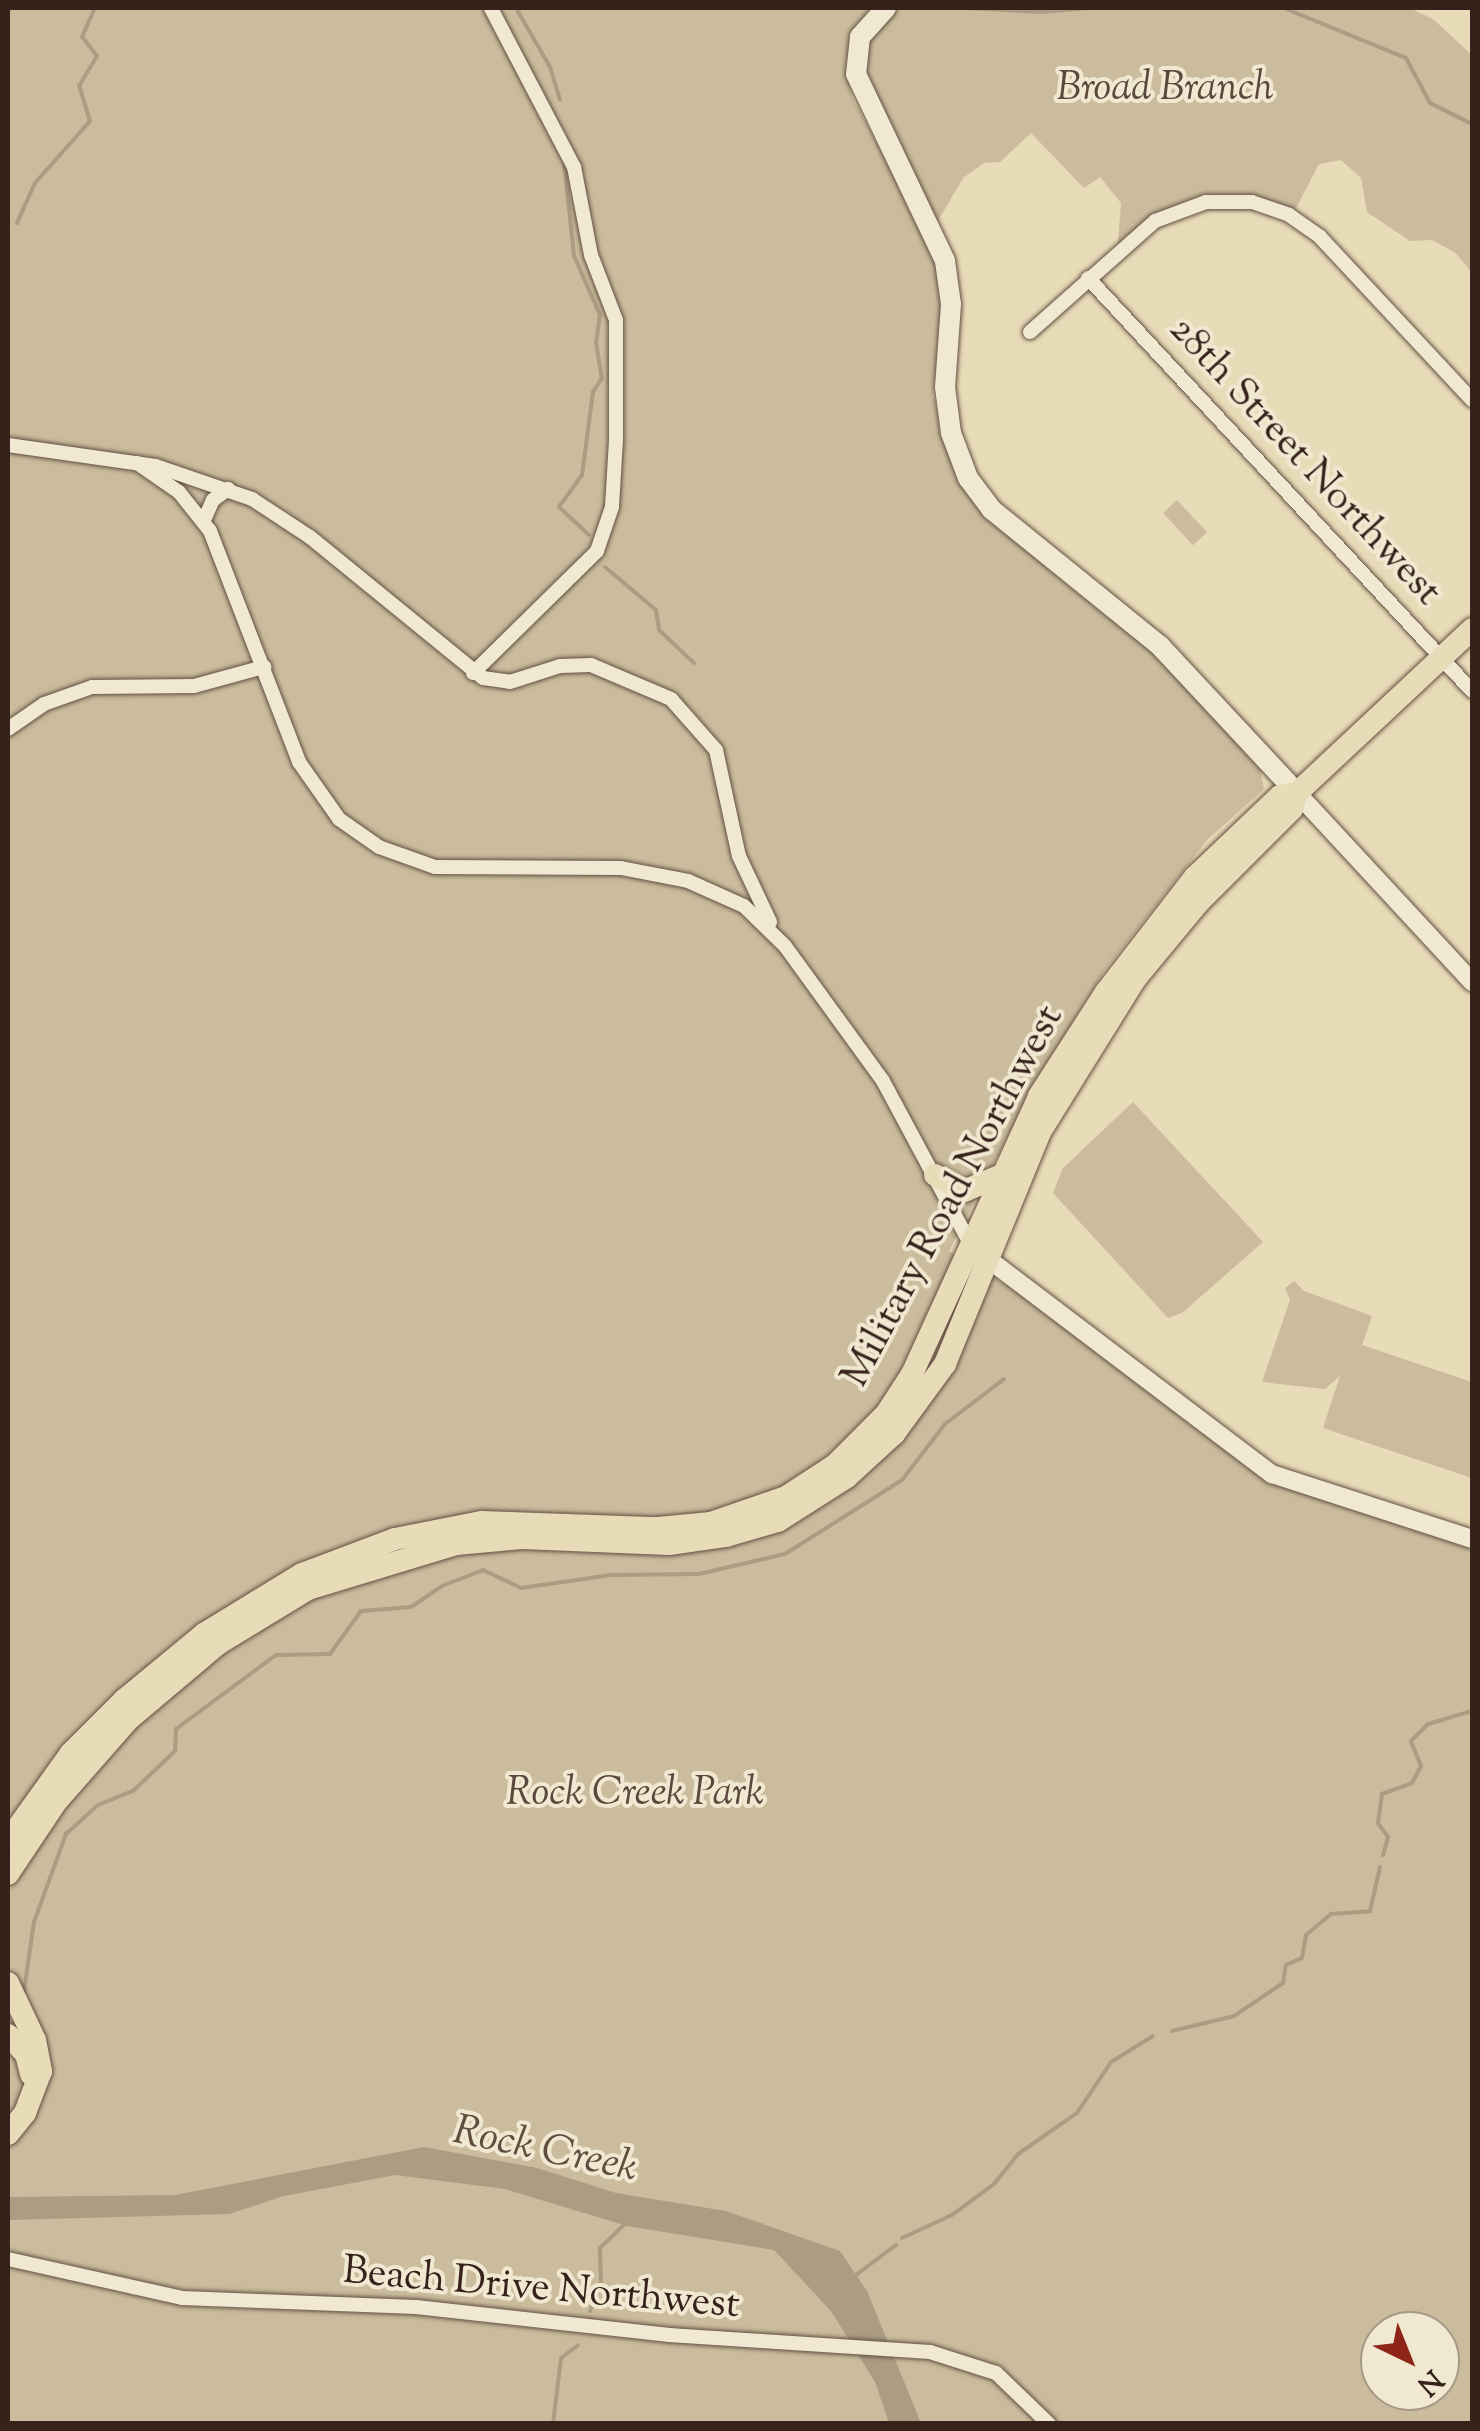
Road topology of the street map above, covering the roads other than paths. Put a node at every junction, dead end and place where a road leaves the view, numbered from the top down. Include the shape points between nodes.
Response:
1 (491, 8) edge
2 (886, 8) edge
3 (1088, 278) junction
4 (1030, 332) dead end
5 (1472, 400) edge
6 (8, 445) edge
7 (138, 463) junction
8 (228, 489) junction
9 (204, 520) junction
10 (1472, 630) edge
11 (1442, 658) junction
12 (264, 667) junction
13 (473, 673) junction
14 (1472, 691) edge
15 (8, 729) edge
16 (1297, 793) junction
17 (743, 866) junction
18 (718, 892) junction
19 (779, 938) junction
20 (1472, 982) edge
21 (935, 1175) junction
22 (999, 1176) junction
23 (980, 1252) junction
24 (1472, 1539) edge
25 (10, 1859) edge
26 (8, 1889) edge
27 (8, 1983) edge
28 (8, 2035) edge
29 (33, 2097) junction
30 (8, 2134) edge
31 (8, 2259) edge
32 (1049, 2424) edge

1 - 13 street via 574,167 591,255 616,320 616,440 612,507 597,551
2 - 16 main road via 858,42 856,74 946,261 951,304 945,387 951,432 968,478 991,509 1160,646
3 - 4 street
3 - 5 street via 1147,226 1197,204 1252,202 1305,225
3 - 11 street, 28th Street Northwest
6 - 7 street
7 - 8 street
7 - 9 street
8 - 9 street via 213,500
8 - 13 street via 291,522
9 - 12 street
10 - 11 main road, Military Road Northwest
11 - 14 street, 28th Street Northwest
11 - 16 main road, Military Road Northwest
12 - 15 street via 194,686 92,686 44,704
12 - 18 street via 311,785 339,819 379,847 435,867 604,866
13 - 17 street via 510,682 560,666 591,665 674,702 716,750
16 - 20 street
16 - 22 main road, Military Road Northwest via 1265,810 1154,926 1053,1072
16 - 23 main road, Military Road Northwest via 1292,809 1198,903 1089,1045
17 - 18 street
17 - 19 street
18 - 19 street
19 - 21 street via 891,1094
21 - 22 main road via 964,1191
21 - 23 street
22 - 23 main road, Military Road Northwest
23 - 24 street via 1272,1474
23 - 25 main road, Military Road Northwest via 928,1390 894,1434 825,1494 778,1521 710,1539 456,1544 308,1589 218,1644 129,1719
25 - 26 main road
27 - 29 main road via 38,2049 41,2072
28 - 29 main road via 26,2054
29 - 30 main road
31 - 32 street, Beach Drive Northwest via 182,2298 416,2307 914,2351 996,2373

